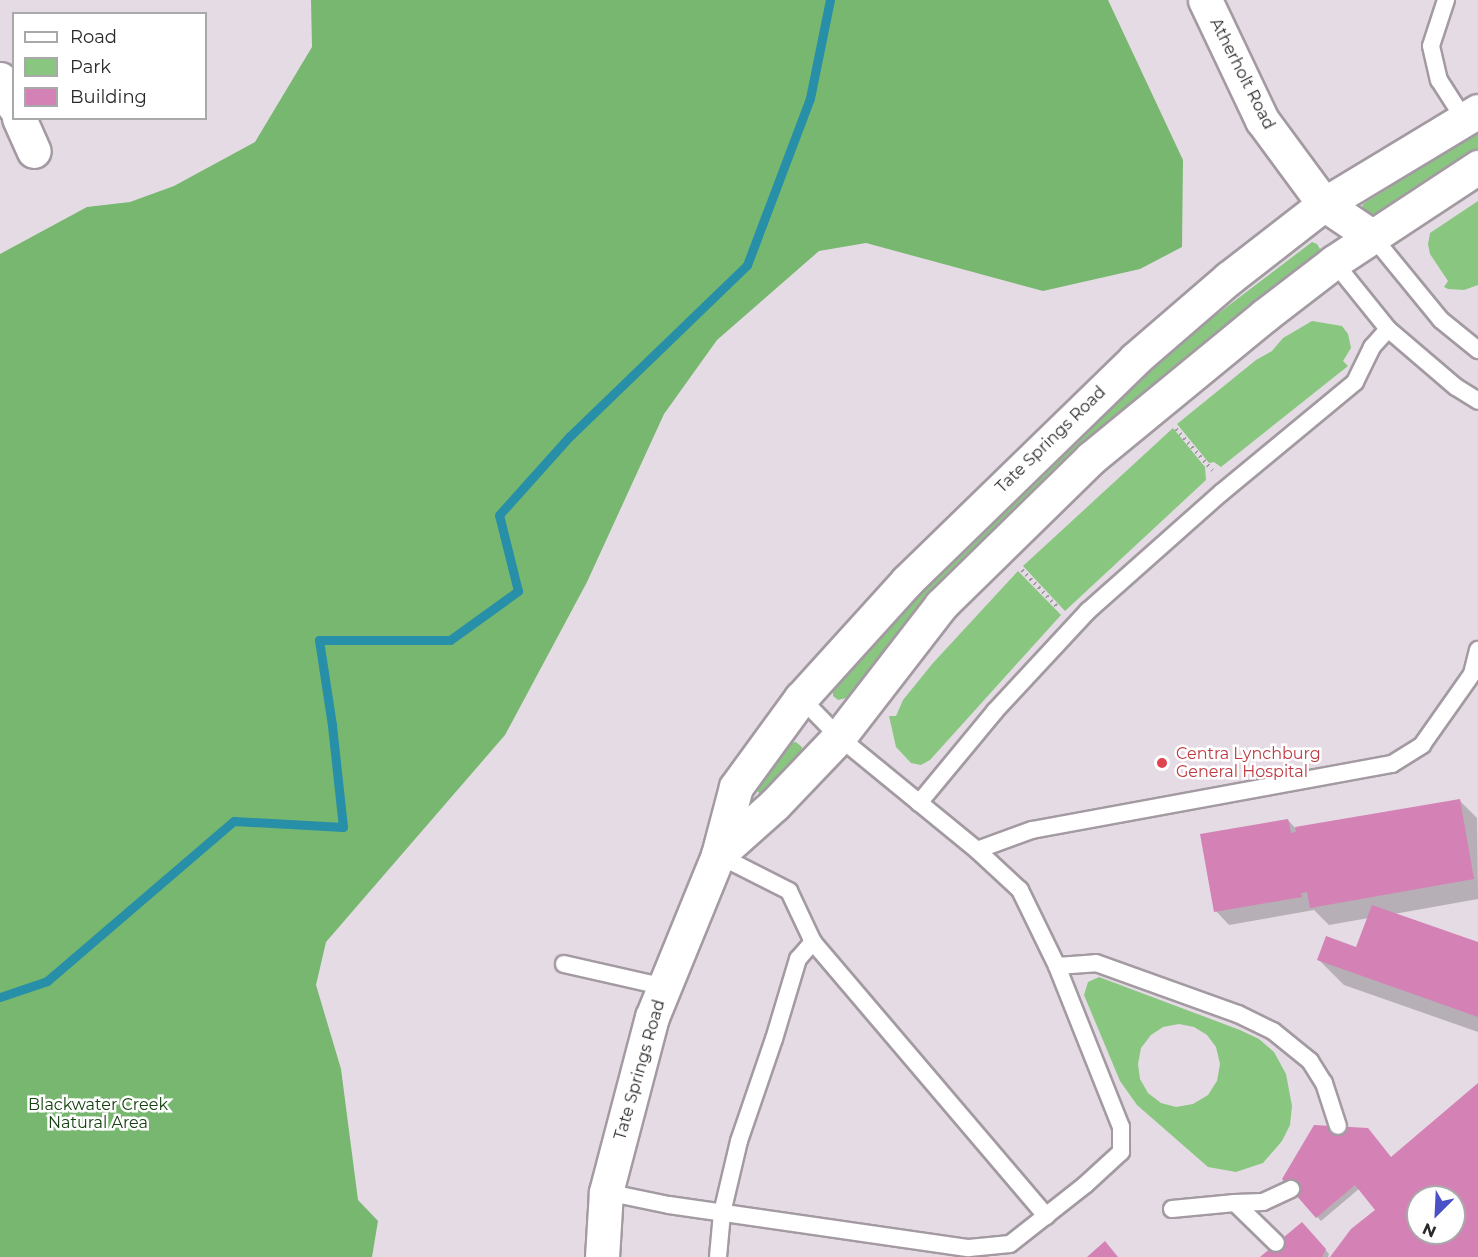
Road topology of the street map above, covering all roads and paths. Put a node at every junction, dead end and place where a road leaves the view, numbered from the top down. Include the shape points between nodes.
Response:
1 (1205, 0) edge
2 (1446, 0) edge
3 (0, 79) edge
4 (12, 104) edge
5 (1471, 115) edge
6 (20, 120) edge
7 (34, 151) dead end
8 (1478, 167) edge
9 (1324, 204) junction
10 (1373, 237) junction
11 (1334, 262) junction
12 (1388, 329) junction
13 (1478, 350) edge
14 (1478, 401) edge
15 (1171, 423) dead end
16 (1214, 472) dead end
17 (1017, 565) dead end
18 (1075, 625) junction
19 (1478, 650) edge
20 (801, 698) junction
21 (839, 737) junction
22 (919, 803) junction
23 (977, 850) junction
24 (718, 855) junction
25 (813, 942) junction
26 (564, 964) dead end
27 (1057, 966) junction
28 (665, 987) junction
29 (1338, 1126) dead end
30 (1291, 1189) dead end
31 (606, 1192) junction
32 (1235, 1203) junction
33 (1172, 1209) dead end
34 (722, 1213) junction
35 (1046, 1216) junction
36 (1276, 1243) dead end
37 (968, 1252) edge
38 (602, 1257) edge
39 (718, 1257) edge

1 - 9 street, Atherholt Road via 1262,120
2 - 5 lane via 1431,46 1439,80
3 - 4 street
5 - 9 street, Tate Springs Road
6 - 7 street
8 - 10 street, Tate Springs Road
9 - 10 street, Atherholt Road
9 - 11 street, Atherholt Road
9 - 20 street, Tate Springs Road via 1229,278 1135,359 907,581
10 - 11 street, Tate Springs Road
10 - 13 lane via 1441,320
11 - 12 lane
11 - 21 street, Tate Springs Road via 1091,458 941,605
12 - 14 lane
12 - 18 lane via 1372,347 1355,381 1221,493
15 - 16 path
17 - 18 path
18 - 22 lane via 995,711
19 - 23 lane via 1472,674 1422,745 1392,764 1032,830
20 - 21 lane
20 - 24 street, Tate Springs Road via 735,787
21 - 22 lane
21 - 24 street, Tate Springs Road via 775,804
22 - 23 lane
23 - 27 lane via 1020,890
24 - 25 lane via 789,891
24 - 28 street, Tate Springs Road
25 - 34 lane via 798,959 739,1140
25 - 35 lane
26 - 28 lane
27 - 29 lane via 1096,963 1238,1014 1273,1031 1310,1060 1324,1083
27 - 35 lane via 1121,1127 1121,1152
28 - 31 street, Tate Springs Road via 652,1017
30 - 32 lane via 1263,1202
31 - 34 lane
31 - 38 street, Tate Springs Road
32 - 33 lane
32 - 36 lane
34 - 37 lane
34 - 39 lane
35 - 37 lane via 1010,1244

